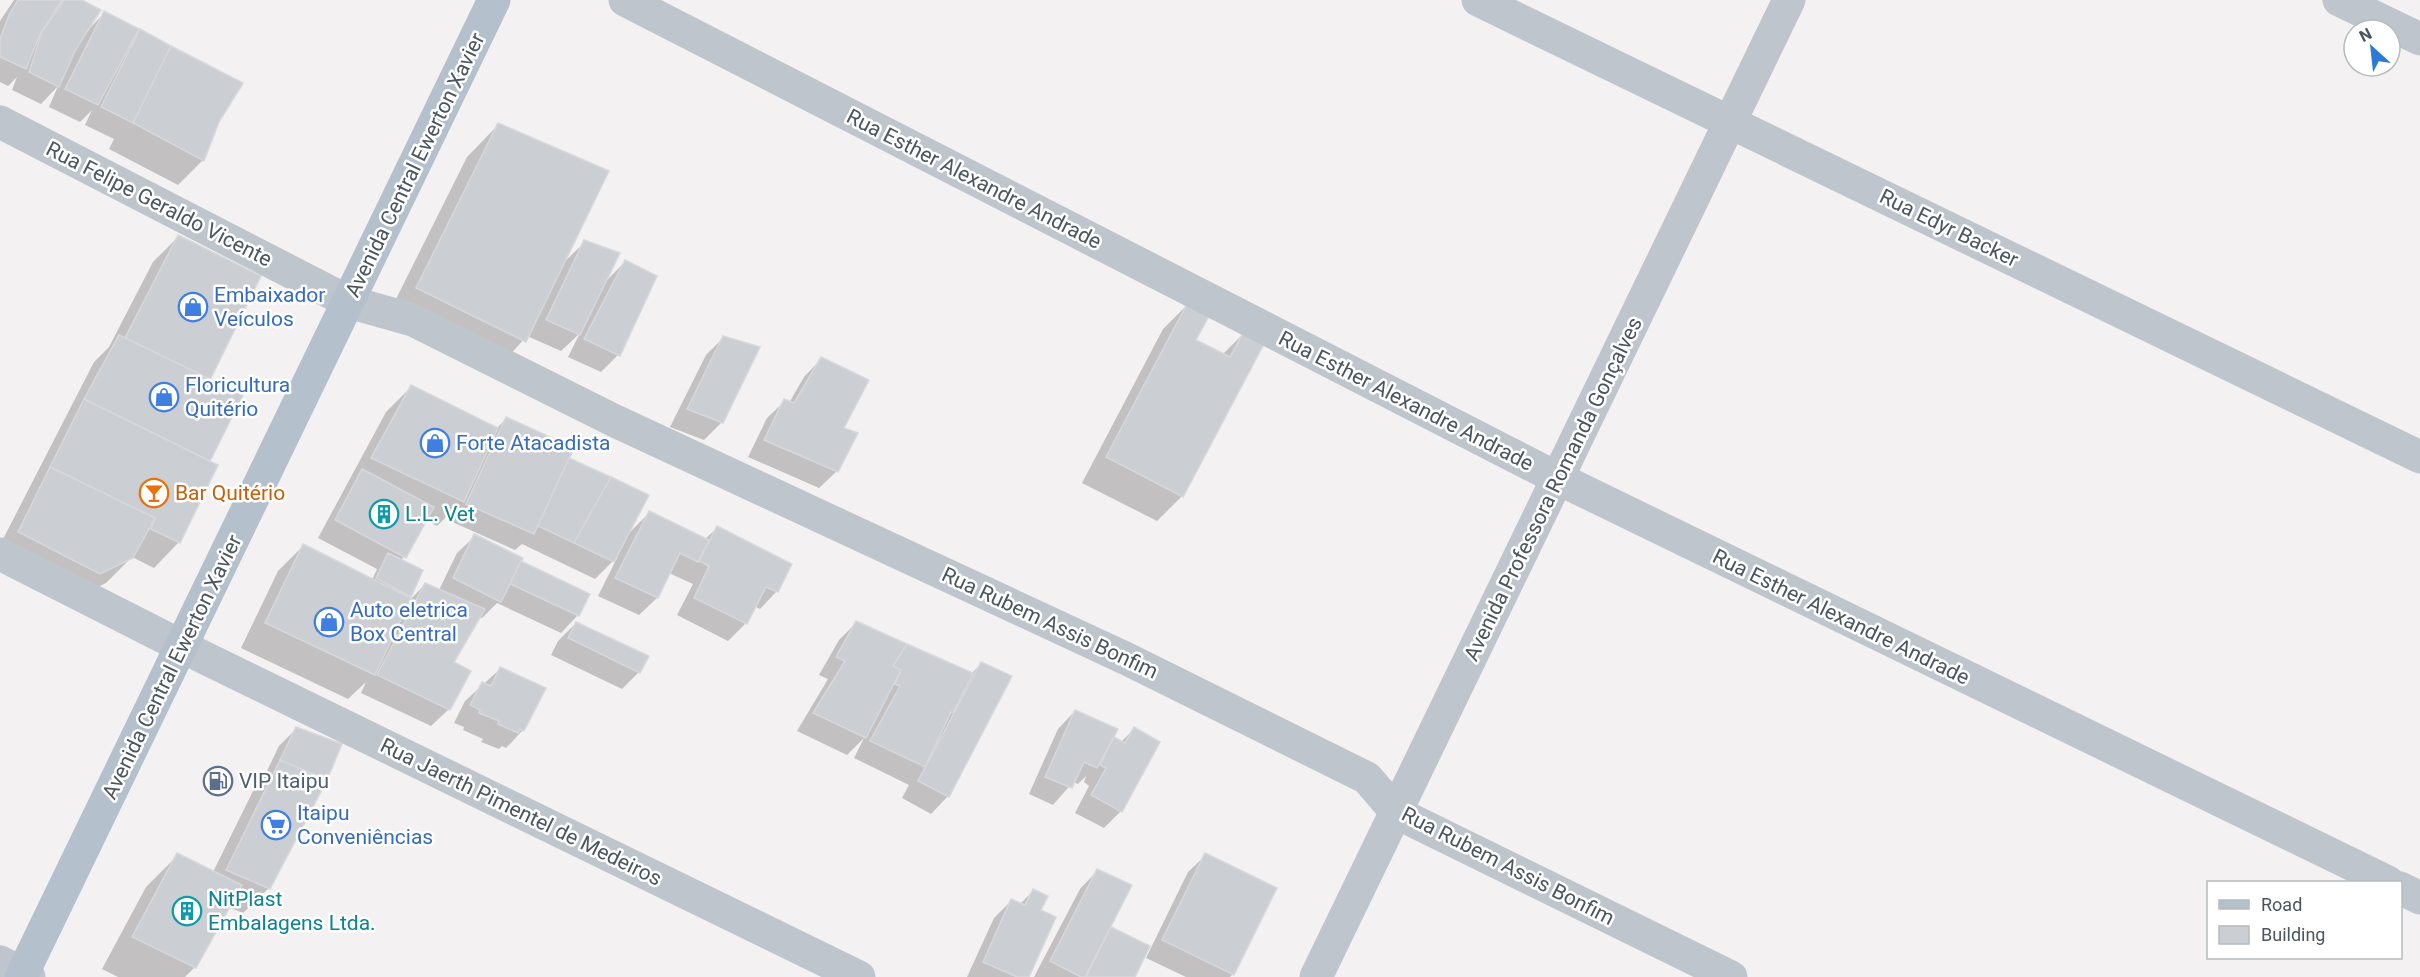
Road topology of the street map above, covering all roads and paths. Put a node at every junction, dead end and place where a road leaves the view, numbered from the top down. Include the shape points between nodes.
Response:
1 (494, 0) edge
2 (625, 0) edge
3 (1478, 0) edge
4 (1789, 0) edge
5 (2339, 0) edge
6 (2420, 39) edge
7 (1731, 121) junction
8 (0, 122) edge
9 (349, 302) junction
10 (2420, 458) edge
11 (1557, 478) junction
12 (0, 554) edge
13 (183, 645) junction
14 (1397, 813) junction
15 (2386, 881) edge
16 (2402, 889) edge
17 (2420, 898) edge
18 (18, 972) edge
19 (859, 977) edge
20 (1316, 977) edge
21 (1731, 977) edge

1 - 9 main road, Avenida Central Ewerton Xavier
2 - 11 street, Rua Esther Alexandre Andrade
3 - 7 street, Rua Edyr Backer
4 - 7 street, Avenida Professora Romanda Gonçalves
5 - 6 street
7 - 10 street, Rua Edyr Backer
7 - 11 street, Avenida Professora Romanda Gonçalves
8 - 9 street, Rua Felipe Geraldo Vicente
9 - 13 main road, Avenida Central Ewerton Xavier
9 - 14 street, Rua Rubem Assis Bonfim via 413,320 613,420 1137,664 1368,778
11 - 14 street, Avenida Professora Romanda Gonçalves
11 - 15 street, Rua Esther Alexandre Andrade
12 - 13 street, Rua Jaerth Pimentel de Medeiros
13 - 18 main road, Avenida Central Ewerton Xavier
13 - 19 street, Rua Jaerth Pimentel de Medeiros
14 - 20 street, Avenida Professora Romanda Gonçalves
14 - 21 street, Rua Rubem Assis Bonfim
16 - 17 street

